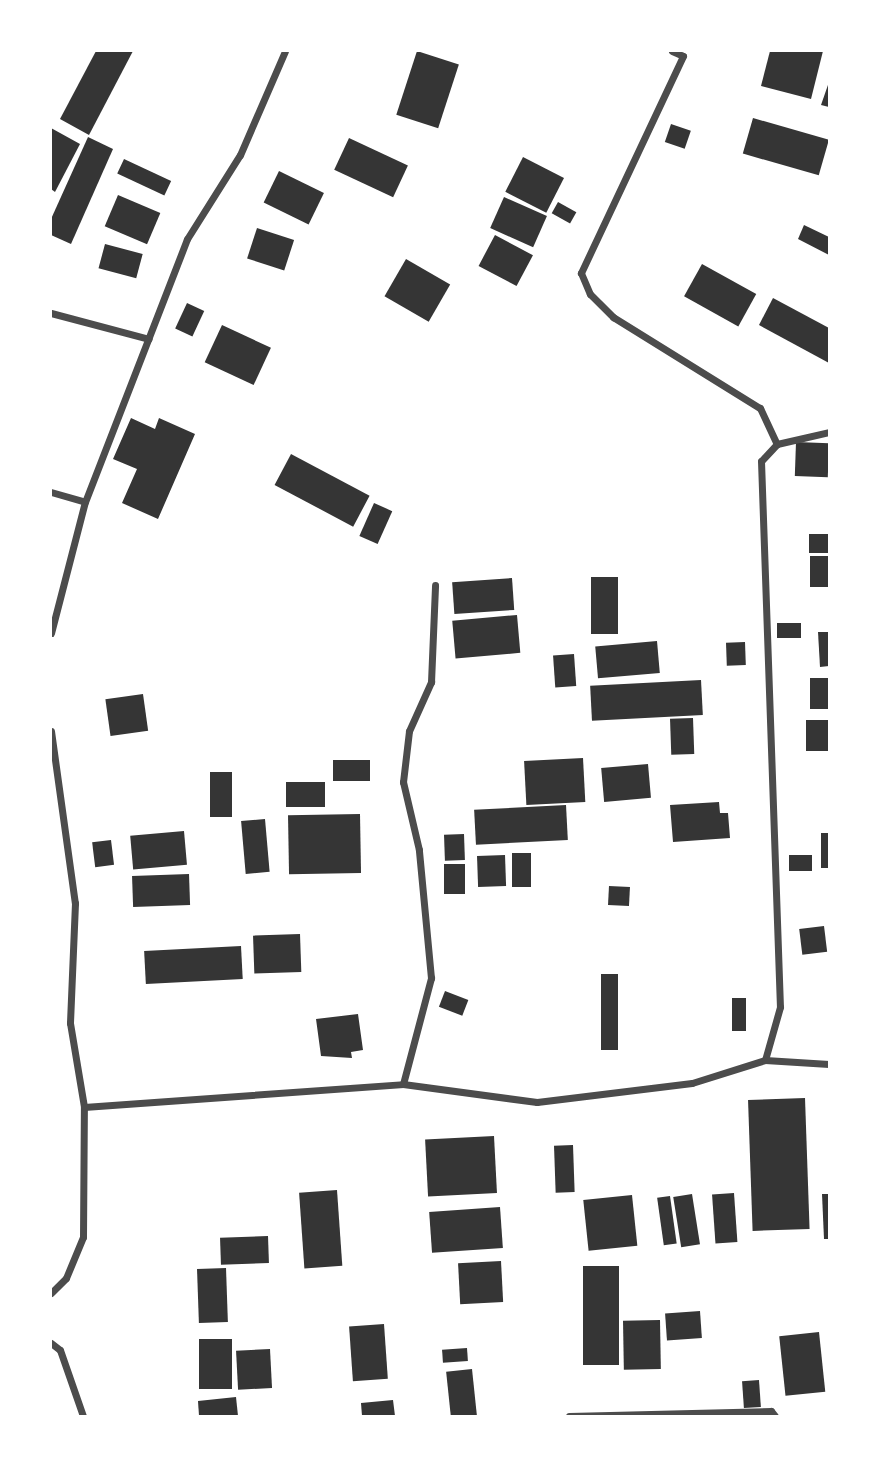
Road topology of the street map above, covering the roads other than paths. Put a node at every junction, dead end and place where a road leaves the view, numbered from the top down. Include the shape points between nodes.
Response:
1 (285, 51) edge
2 (672, 51) edge
3 (51, 313) edge
4 (149, 339) junction
5 (829, 432) edge
6 (777, 444) junction
7 (51, 492) edge
8 (85, 502) junction
9 (435, 585) dead end
10 (51, 633) edge
11 (51, 731) edge
12 (765, 1059) junction
13 (829, 1064) edge
14 (403, 1084) junction
15 (84, 1107) junction
16 (51, 1293) edge
17 (51, 1343) edge
18 (83, 1416) edge
19 (569, 1416) edge
20 (775, 1416) edge

1 - 4 street via 240,155 187,239
2 - 6 street via 683,56 581,272 590,294 613,317 760,408
3 - 4 street
4 - 8 street
5 - 6 street
6 - 12 street via 761,461 780,1007
7 - 8 street
8 - 10 street
9 - 14 street via 432,682 409,732 403,782 419,850 431,978
11 - 15 street via 75,903 70,1023
12 - 13 street
12 - 14 street via 692,1083 537,1102
14 - 15 street
15 - 16 street via 83,1237 66,1278
17 - 18 street via 60,1350
19 - 20 street via 771,1411

